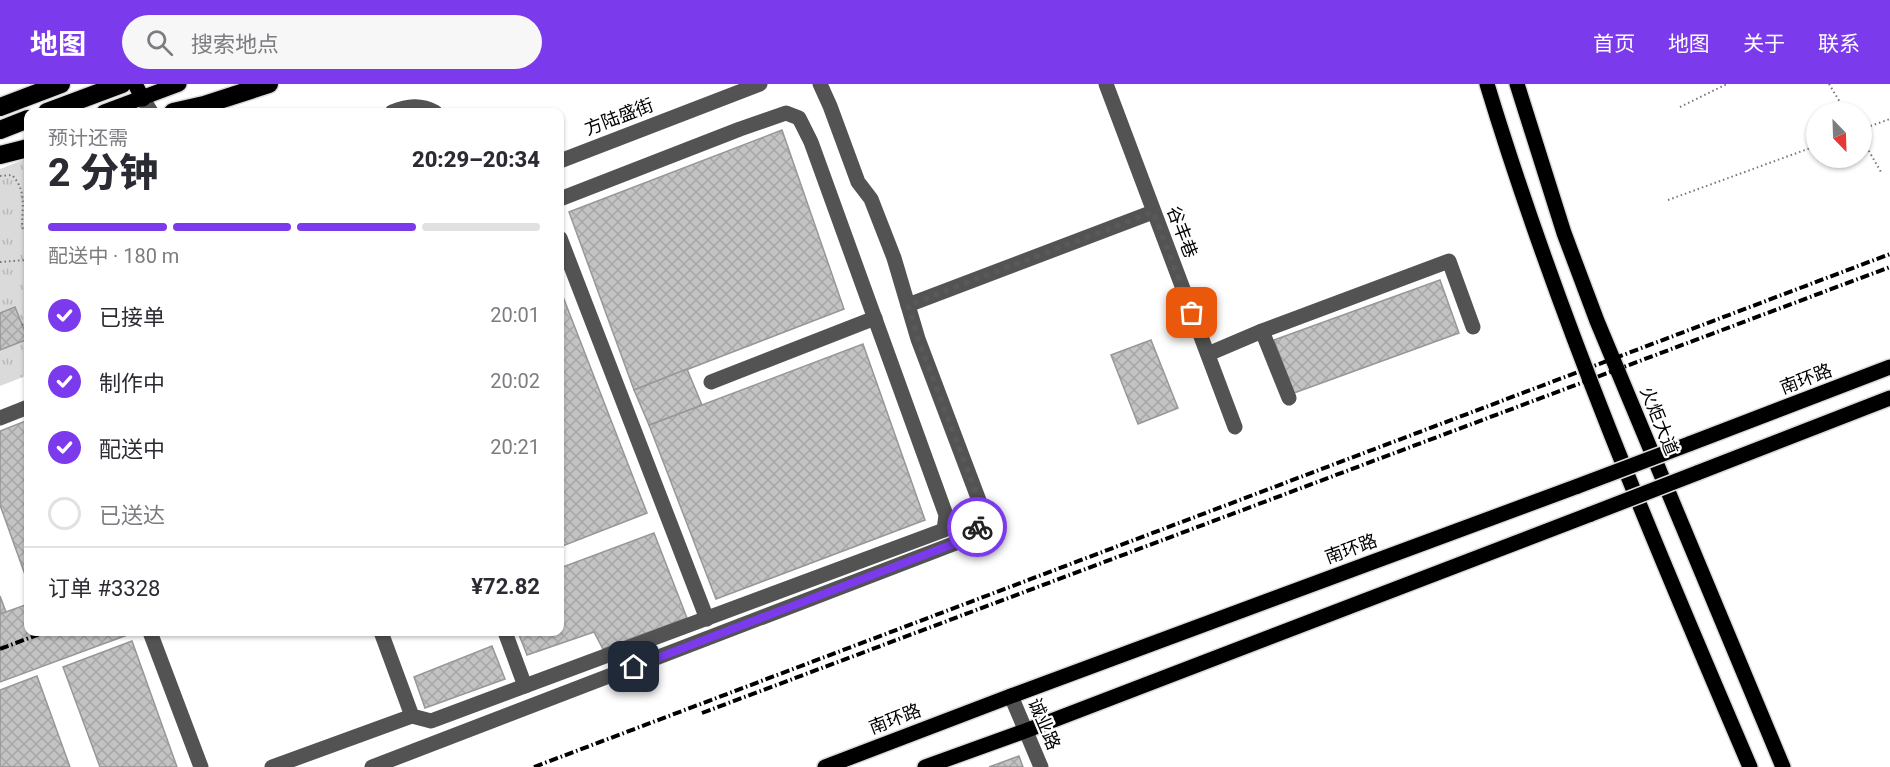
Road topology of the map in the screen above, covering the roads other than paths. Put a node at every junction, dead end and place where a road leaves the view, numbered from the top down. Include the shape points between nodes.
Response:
1 (61, 84) edge
2 (122, 84) edge
3 (179, 84) edge
4 (270, 84) edge
5 (760, 84) edge
6 (820, 84) edge
7 (1106, 84) edge
8 (1487, 84) edge
9 (1517, 84) edge
10 (142, 95) edge
11 (0, 107) edge
12 (58, 108) edge
13 (113, 108) edge
14 (190, 108) edge
15 (403, 108) edge
16 (425, 108) edge
17 (24, 121) edge
18 (0, 130) edge
19 (24, 140) edge
20 (0, 149) edge
21 (24, 149) edge
22 (0, 155) edge
23 (564, 159) edge
24 (564, 197) edge
25 (1153, 212) junction
26 (564, 248) edge
27 (908, 305) junction
28 (874, 318) junction
29 (1473, 327) dead end
30 (1262, 331) junction
31 (1208, 354) junction
32 (1890, 367) edge
33 (711, 382) dead end
34 (1288, 398) dead end
35 (1890, 398) edge
36 (24, 409) edge
37 (0, 418) edge
38 (1235, 427) dead end
39 (707, 619) junction
40 (152, 636) edge
41 (382, 636) edge
42 (506, 636) edge
43 (525, 687) junction
44 (1011, 696) junction
45 (412, 716) junction
46 (1025, 731) junction
47 (201, 767) edge
48 (272, 767) edge
49 (372, 767) edge
50 (825, 767) edge
51 (925, 767) edge
52 (1041, 767) edge
53 (1750, 767) edge
54 (1783, 767) edge

1 - 11 highway
2 - 12 highway
3 - 10 main road
4 - 14 highway
5 - 23 street, 方陆盛街
6 - 27 street via 858,182 871,199
7 - 25 street, 谷丰巷
8 - 53 main road via 1550,276 1604,419
9 - 54 main road, 火炬大道 via 1564,233 1597,321
10 - 13 main road
15 - 16 street
17 - 18 highway
19 - 20 main road
21 - 22 highway
24 - 28 street via 767,120 786,114 799,118
25 - 27 street
25 - 31 street, 谷丰巷
26 - 39 street
27 - 49 street via 986,519 961,541
28 - 33 street
28 - 39 street via 946,515 944,530
29 - 30 street via 1449,261
30 - 31 street
30 - 34 street
31 - 38 street, 谷丰巷
32 - 44 main road, 南环路, bridge
35 - 46 main road, bridge
36 - 37 street
39 - 43 street
40 - 47 street
41 - 45 street
42 - 43 street
43 - 45 street via 431,721
44 - 46 street, 诚业路
44 - 50 main road, 南环路
45 - 48 street
46 - 51 main road
46 - 52 street, 诚业路

